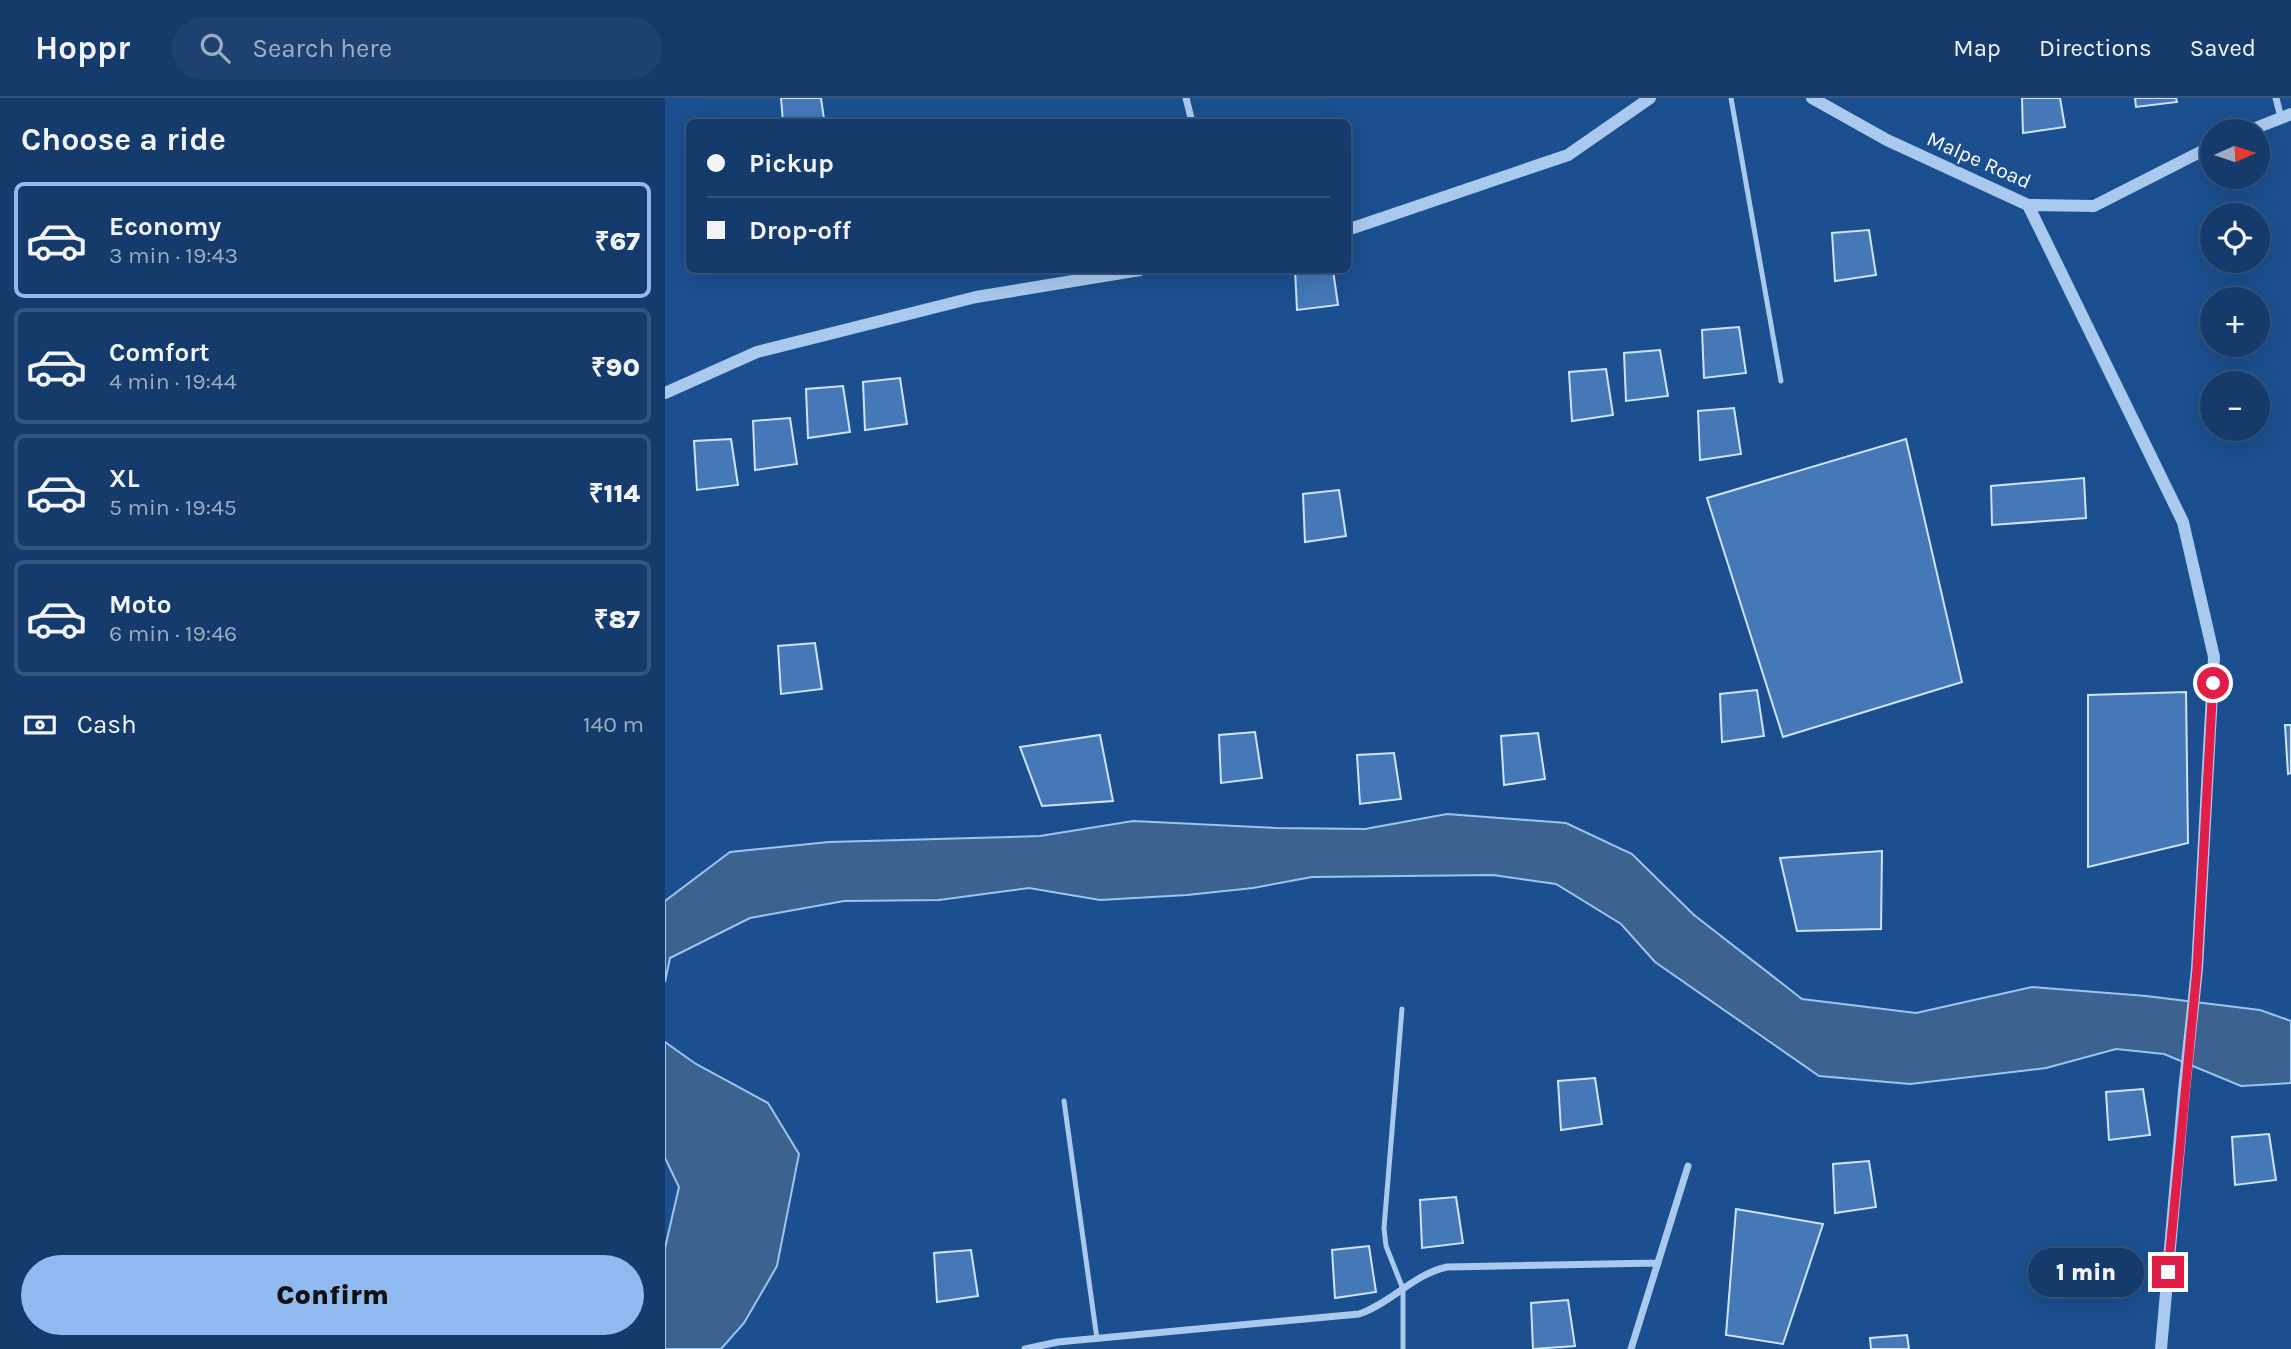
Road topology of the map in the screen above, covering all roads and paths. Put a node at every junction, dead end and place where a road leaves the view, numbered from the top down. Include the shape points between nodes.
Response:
1 (1186, 98) edge
2 (1650, 98) edge
3 (1731, 98) edge
4 (1812, 98) edge
5 (2276, 98) edge
6 (2286, 116) edge
7 (1191, 119) edge
8 (2200, 152) edge
9 (2028, 205) junction
10 (1351, 229) edge
11 (1122, 273) edge
12 (1781, 381) dead end
13 (665, 393) edge
14 (1402, 1009) dead end
15 (1064, 1101) dead end
16 (1688, 1166) dead end
17 (1658, 1263) junction
18 (1403, 1289) junction
19 (1097, 1339) junction
20 (1025, 1349) edge
21 (1403, 1349) edge
22 (1631, 1349) edge
23 (2161, 1349) edge

1 - 7 street
2 - 10 street via 1568,155
3 - 12 lane
4 - 9 street, Malpe Road
5 - 6 street
8 - 9 street, Malpe Road via 2094,206
9 - 23 street via 2183,522 2214,657 2197,969
11 - 13 street via 976,297 757,352
14 - 18 lane via 1384,1228
15 - 19 lane
16 - 17 street
17 - 18 street via 1447,1267
17 - 22 street
18 - 19 street via 1359,1314
18 - 21 lane
19 - 20 street

